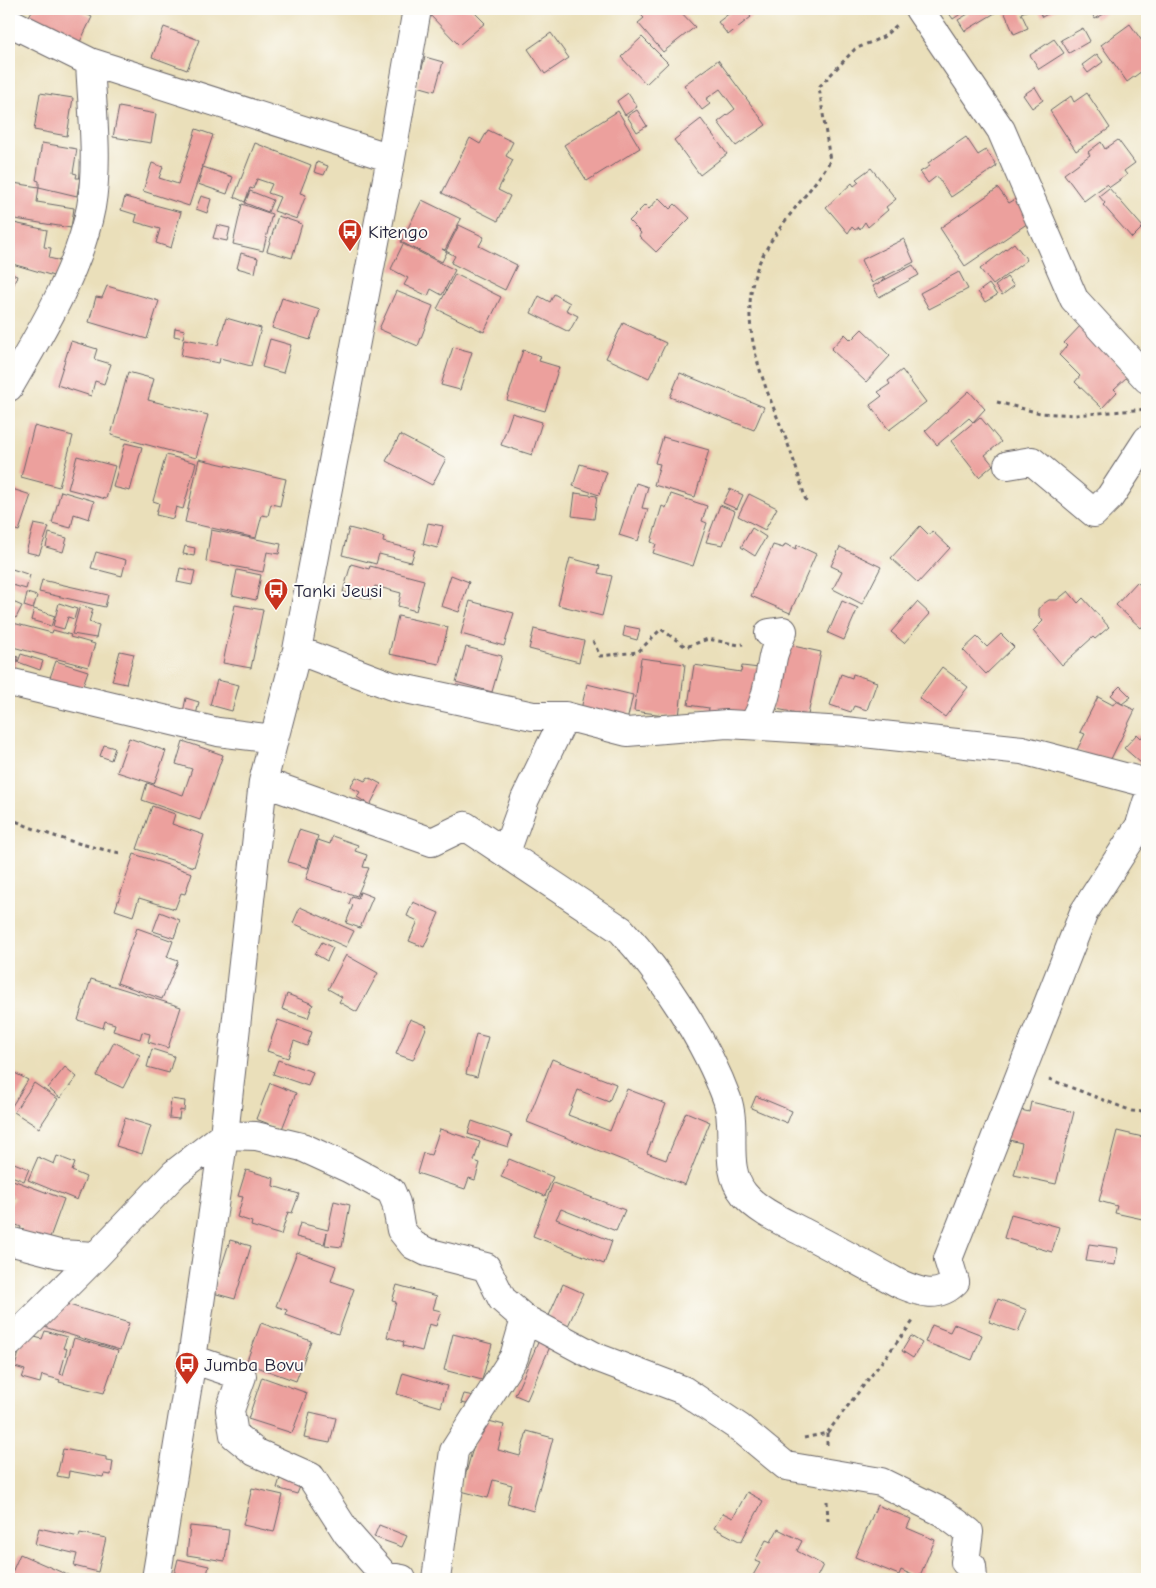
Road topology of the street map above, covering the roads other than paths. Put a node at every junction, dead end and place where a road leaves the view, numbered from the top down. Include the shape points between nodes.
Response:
1 (16, 9) edge
2 (417, 9) edge
3 (910, 15) edge
4 (9, 17) edge
5 (9, 22) edge
6 (90, 62) junction
7 (391, 158) junction
8 (1147, 379) edge
9 (9, 387) edge
10 (1147, 440) edge
11 (1008, 465) dead end
12 (770, 633) road end
13 (297, 650) junction
14 (9, 682) edge
15 (565, 716) junction
16 (753, 725) junction
17 (274, 739) junction
18 (263, 782) junction
19 (1147, 783) edge
20 (1147, 802) edge
21 (506, 852) junction
22 (224, 1135) junction
23 (9, 1241) edge
24 (96, 1256) junction
25 (524, 1319) junction
26 (9, 1343) edge
27 (192, 1359) junction
28 (156, 1579) edge
29 (402, 1579) edge
30 (436, 1579) edge
31 (973, 1579) edge

1 - 4 street
2 - 7 street
3 - 8 street via 1001,130 1074,299
5 - 6 street
6 - 7 street
6 - 9 street via 94,152 90,207 75,258 55,306
7 - 13 street
10 - 11 street via 1110,497 1094,513 1032,461
12 - 16 street via 783,631 773,655 771,679 762,710
13 - 15 street via 392,686 533,716
13 - 17 street
14 - 17 street via 218,732
15 - 16 street via 627,732
15 - 21 street via 525,799
16 - 19 street via 845,731 1022,750
17 - 18 street
18 - 21 street via 432,842 465,826
18 - 22 street
20 - 21 street via 1140,825 1084,912 948,1259 956,1282 943,1292 930,1294 898,1283 765,1212 744,1194 731,1159 731,1120 727,1099 695,1032 674,1001 620,930
22 - 24 street via 174,1173
22 - 25 street via 256,1136 302,1147 391,1191 406,1239 427,1252 486,1268 502,1299
22 - 27 street
23 - 24 street via 59,1254
24 - 26 street
25 - 30 street via 514,1357 454,1451
25 - 31 street via 596,1357 682,1390 740,1428 786,1466 881,1482 942,1512 969,1532 965,1562 972,1566
27 - 28 street
27 - 29 street via 242,1376 230,1410 234,1435 255,1452 311,1477 347,1533 385,1576

